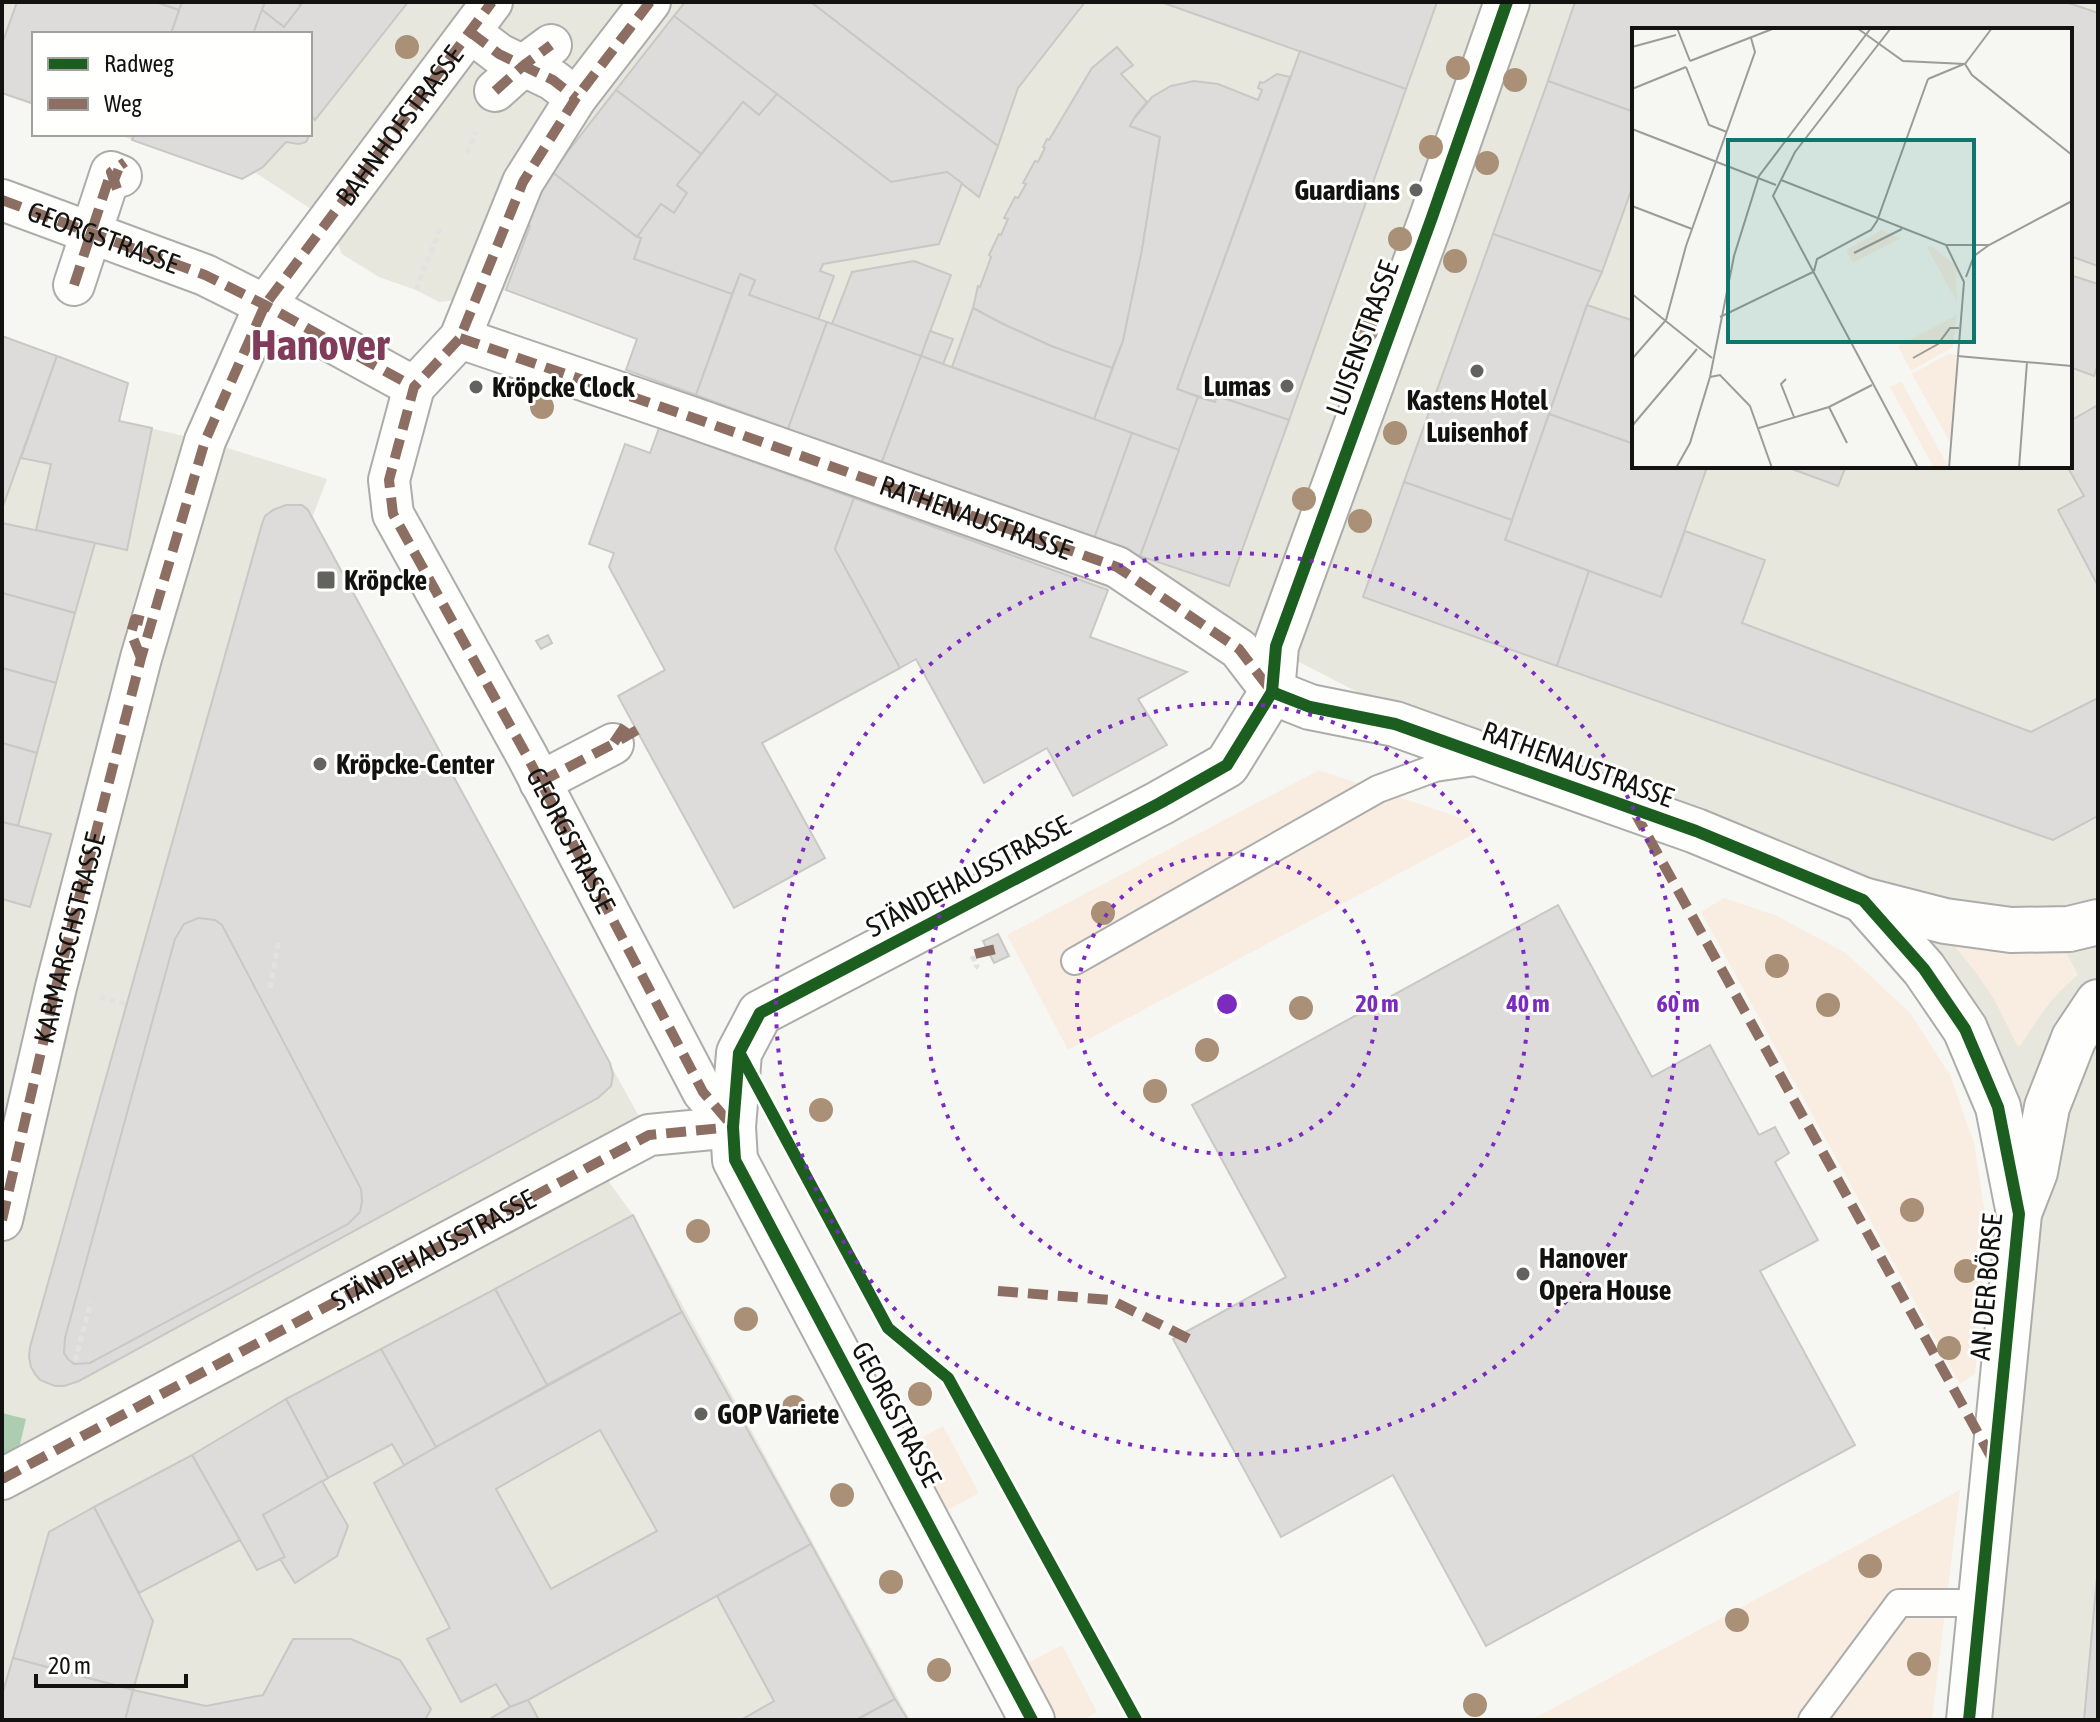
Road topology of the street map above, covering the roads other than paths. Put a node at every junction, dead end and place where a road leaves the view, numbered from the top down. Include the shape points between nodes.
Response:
1 (650, 2) edge
2 (1507, 2) edge
3 (481, 17) edge
4 (538, 55) junction
5 (495, 91) dead end
6 (576, 98) junction
7 (118, 175) dead end
8 (2, 200) edge
9 (91, 233) junction
10 (82, 288) dead end
11 (265, 305) junction
12 (460, 338) junction
13 (414, 387) junction
14 (1272, 692) junction
15 (616, 735) dead end
16 (1493, 759) junction
17 (540, 782) junction
18 (1863, 900) junction
19 (2098, 922) edge
20 (1075, 961) dead end
21 (2098, 1002) edge
22 (733, 1127) junction
23 (2019, 1214) junction
24 (2, 1220) edge
25 (2, 1479) edge
26 (1979, 1603) junction
27 (1032, 1720) edge
28 (1812, 1720) edge
29 (1969, 1720) edge

1 - 6 street
2 - 14 street, LUISENSTRASSE via 1276,646
3 - 4 street, BAHNHOFSTRASSE via 499,54
3 - 11 street, BAHNHOFSTRASSE
4 - 5 street, BAHNHOFSTRASSE
4 - 6 street, BAHNHOFSTRASSE via 553,80
6 - 12 street via 523,182
7 - 9 street
8 - 9 street, GEORGSTRASSE
9 - 10 street
9 - 11 street, GEORGSTRASSE via 205,275
11 - 13 street
11 - 24 street, KARMARSCHSTRASSE via 205,441 144,640
12 - 13 street
12 - 14 street, RATHENAUSTRASSE via 1117,567 1239,649
13 - 17 street, GEORGSTRASSE via 389,480 393,514
14 - 16 street, RATHENAUSTRASSE via 1310,707 1395,724
14 - 22 street, STÄNDEHAUSSTRASSE via 1227,765 760,1013 739,1053
15 - 17 street
16 - 18 street, RATHENAUSTRASSE via 1696,831
16 - 20 lane via 1435,768 1378,789
17 - 22 street, GEORGSTRASSE via 703,1092
18 - 19 street, RATHENAUSTRASSE via 1945,921 2011,930 2069,929
18 - 23 street, AN DER BÖRSE via 1924,969 1965,1029 1998,1107
21 - 23 street via 2074,1038 2047,1107 2035,1172
22 - 25 street, STÄNDEHAUSSTRASSE via 649,1135
22 - 27 street, GEORGSTRASSE via 735,1160
23 - 26 street, AN DER BÖRSE
26 - 28 lane via 1899,1603
26 - 29 street, AN DER BÖRSE

